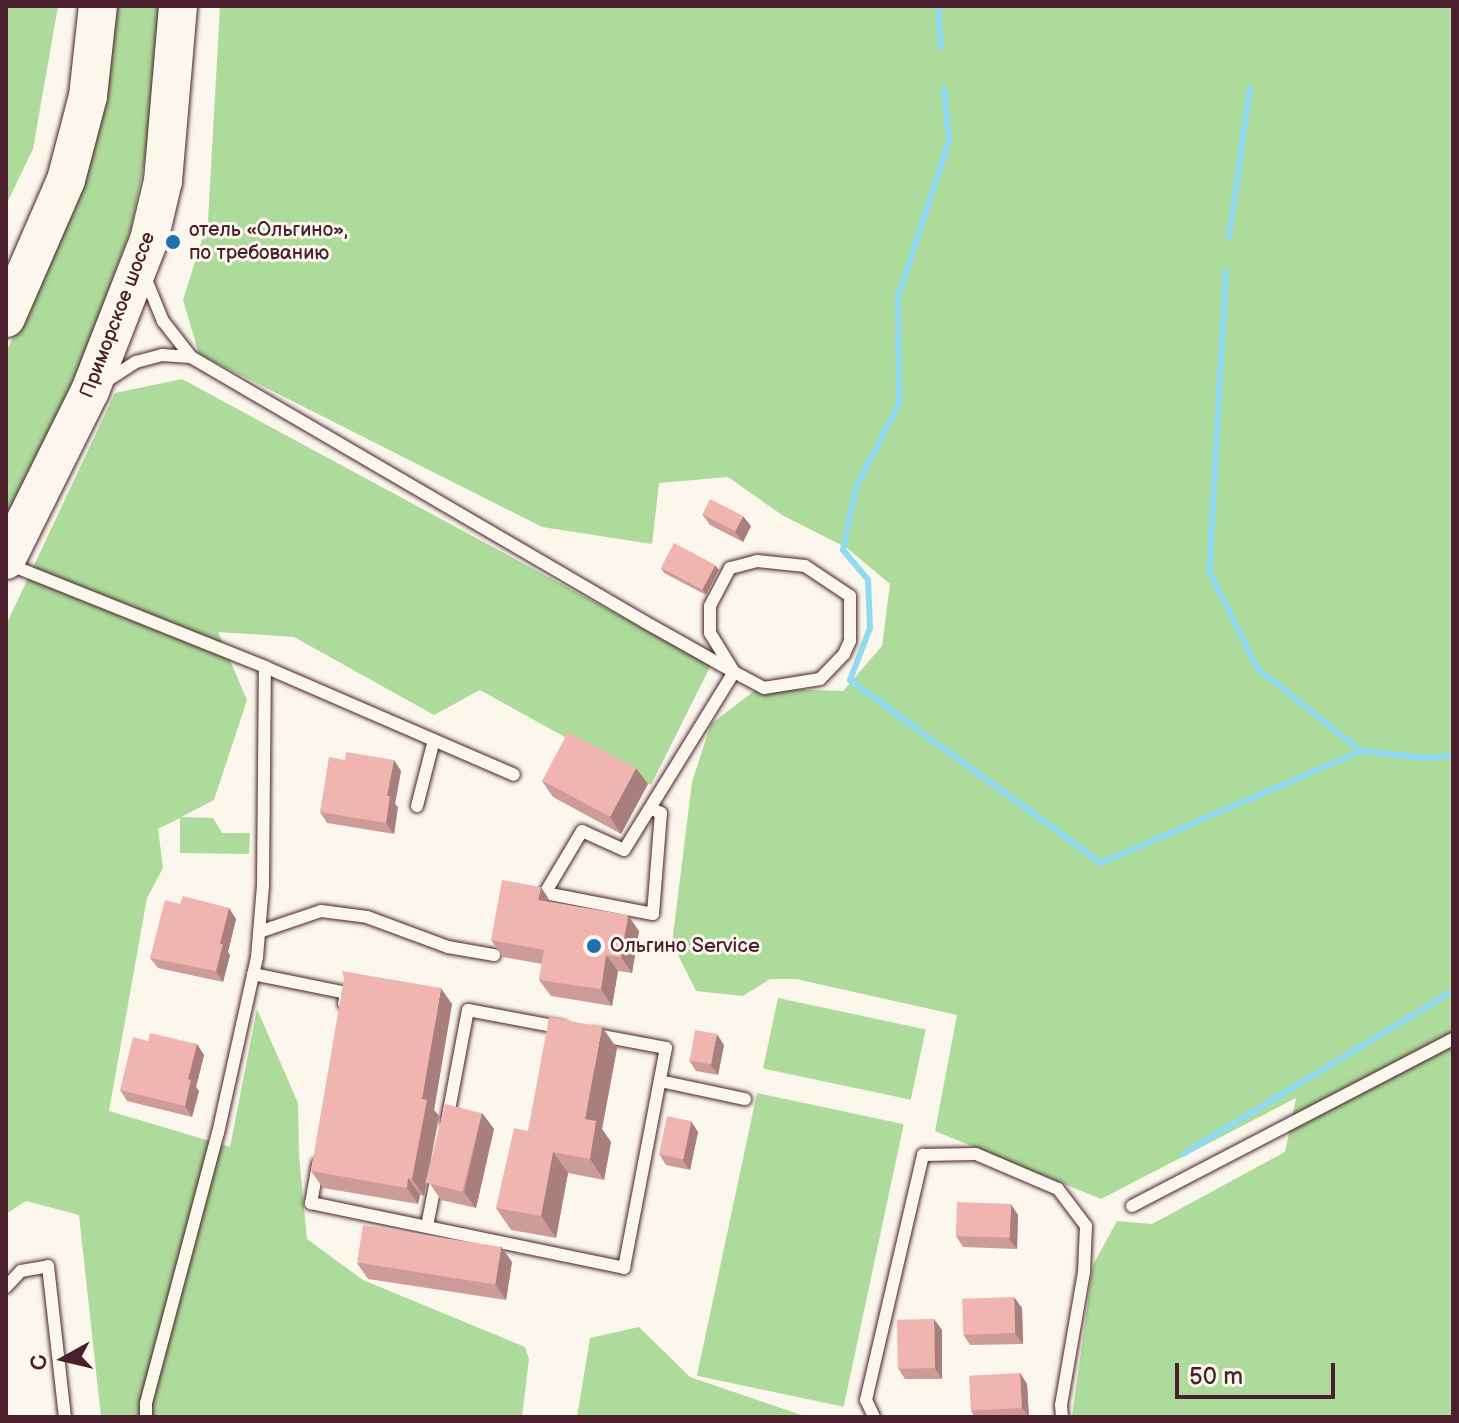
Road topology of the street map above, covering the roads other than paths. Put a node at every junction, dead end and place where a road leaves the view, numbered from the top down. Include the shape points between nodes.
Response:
1 (98, 6) edge
2 (178, 6) edge
3 (141, 264) junction
4 (6, 318) edge
5 (191, 357) junction
6 (90, 391) junction
7 (6, 562) edge
8 (265, 667) junction
9 (734, 672) junction
10 (434, 740) junction
11 (514, 775) dead end
12 (417, 806) dead end
13 (657, 811) junction
14 (675, 820) dead end
15 (259, 932) junction
16 (494, 955) edge
17 (253, 974) junction
18 (341, 1023) edge
19 (1453, 1039) edge
20 (660, 1081) junction
21 (745, 1099) dead end
22 (444, 1134) edge
23 (321, 1143) edge
24 (439, 1165) edge
25 (1132, 1206) dead end
26 (427, 1226) junction
27 (6, 1287) edge
28 (65, 1417) edge
29 (146, 1417) edge
30 (874, 1417) edge
31 (1062, 1417) edge

1 - 4 main road via 88,96 66,180
2 - 3 main road, Приморское шоссе via 163,181
3 - 5 lane via 163,321
3 - 6 main road, Приморское шоссе
5 - 6 lane via 162,355 136,362
5 - 9 lane
6 - 7 main road, Приморское шоссе
7 - 8 lane
8 - 10 lane
8 - 15 lane
9 - 9 lane via 764,688 820,679 850,641 850,596 805,566 757,561 730,568 710,606 710,633
9 - 13 lane
10 - 11 lane
10 - 12 lane
13 - 13 lane via 624,850 582,831 545,893 653,914
13 - 14 lane
15 - 16 lane via 321,911 367,917 448,947
15 - 17 lane
17 - 18 lane via 346,993
17 - 29 lane
19 - 25 lane
20 - 21 lane
20 - 22 lane via 666,1048 468,1010
20 - 26 lane via 624,1268
23 - 26 lane via 311,1203
24 - 26 lane
27 - 28 lane via 21,1271 48,1266
30 - 31 lane via 866,1400 923,1155 976,1154 1058,1189 1086,1226

